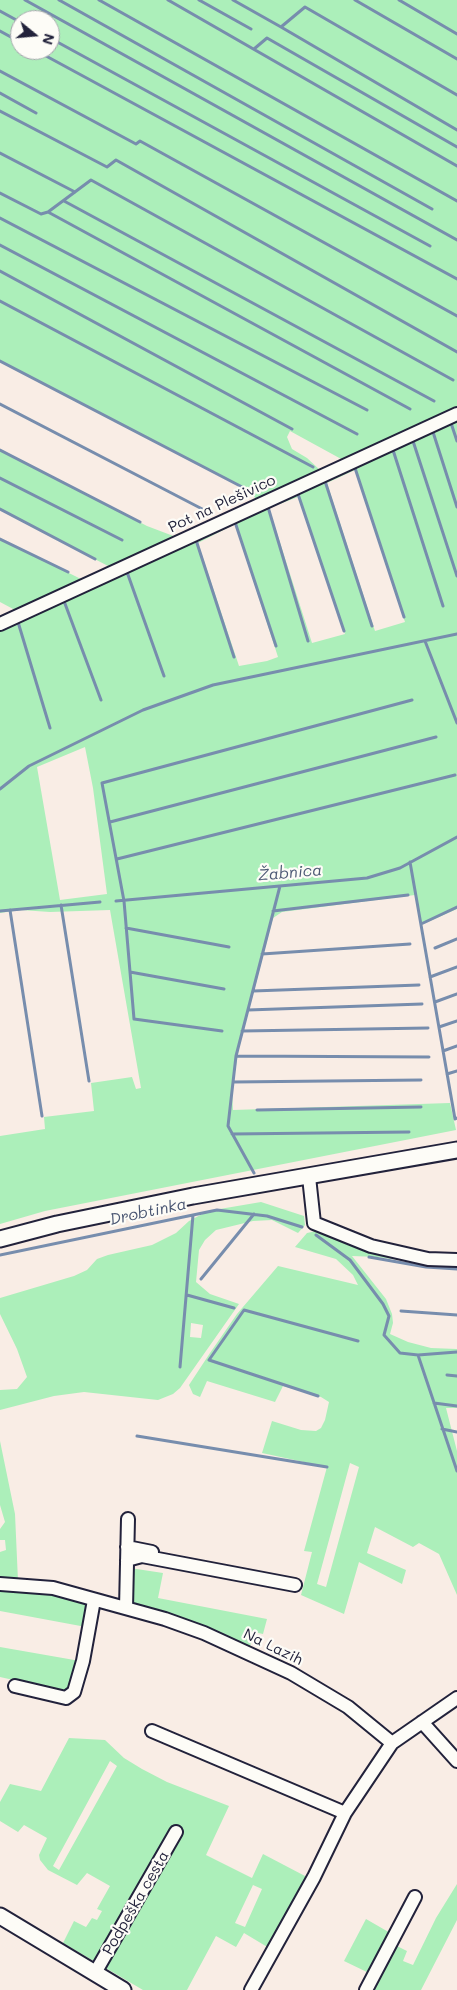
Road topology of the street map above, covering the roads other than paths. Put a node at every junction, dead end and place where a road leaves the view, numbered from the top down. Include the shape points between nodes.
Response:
1 (457, 414) edge
2 (0, 624) edge
3 (457, 1150) edge
4 (309, 1177) junction
5 (0, 1239) edge
6 (457, 1260) edge
7 (128, 1519) dead end
8 (127, 1554) junction
9 (252, 1569) dead end
10 (0, 1584) edge
11 (295, 1585) dead end
12 (94, 1600) junction
13 (126, 1608) junction
14 (15, 1686) dead end
15 (457, 1698) edge
16 (422, 1722) junction
17 (152, 1731) dead end
18 (392, 1743) junction
19 (457, 1762) edge
20 (345, 1813) junction
21 (176, 1832) dead end
22 (415, 1897) dead end
23 (0, 1916) edge
24 (96, 1973) junction
25 (123, 1990) edge
26 (251, 1990) edge
27 (366, 1990) edge

1 - 2 street, Pot na Plešivico
3 - 4 main road
4 - 5 main road via 184,1198
4 - 6 street via 314,1223 371,1246 428,1259
7 - 8 street
8 - 9 street
8 - 11 street
8 - 13 street
10 - 12 street, Na Lazih via 53,1588
12 - 13 street, Na Lazih
12 - 14 street via 74,1692 66,1698
13 - 18 street, Na Lazih via 204,1633 291,1673 348,1707
15 - 16 street
16 - 18 street
16 - 19 street
17 - 20 street
18 - 20 street
20 - 26 street via 314,1877
21 - 24 street, Podpeška cesta
22 - 27 street
23 - 24 main road, Podpeška cesta
24 - 25 main road, Podpeška cesta

